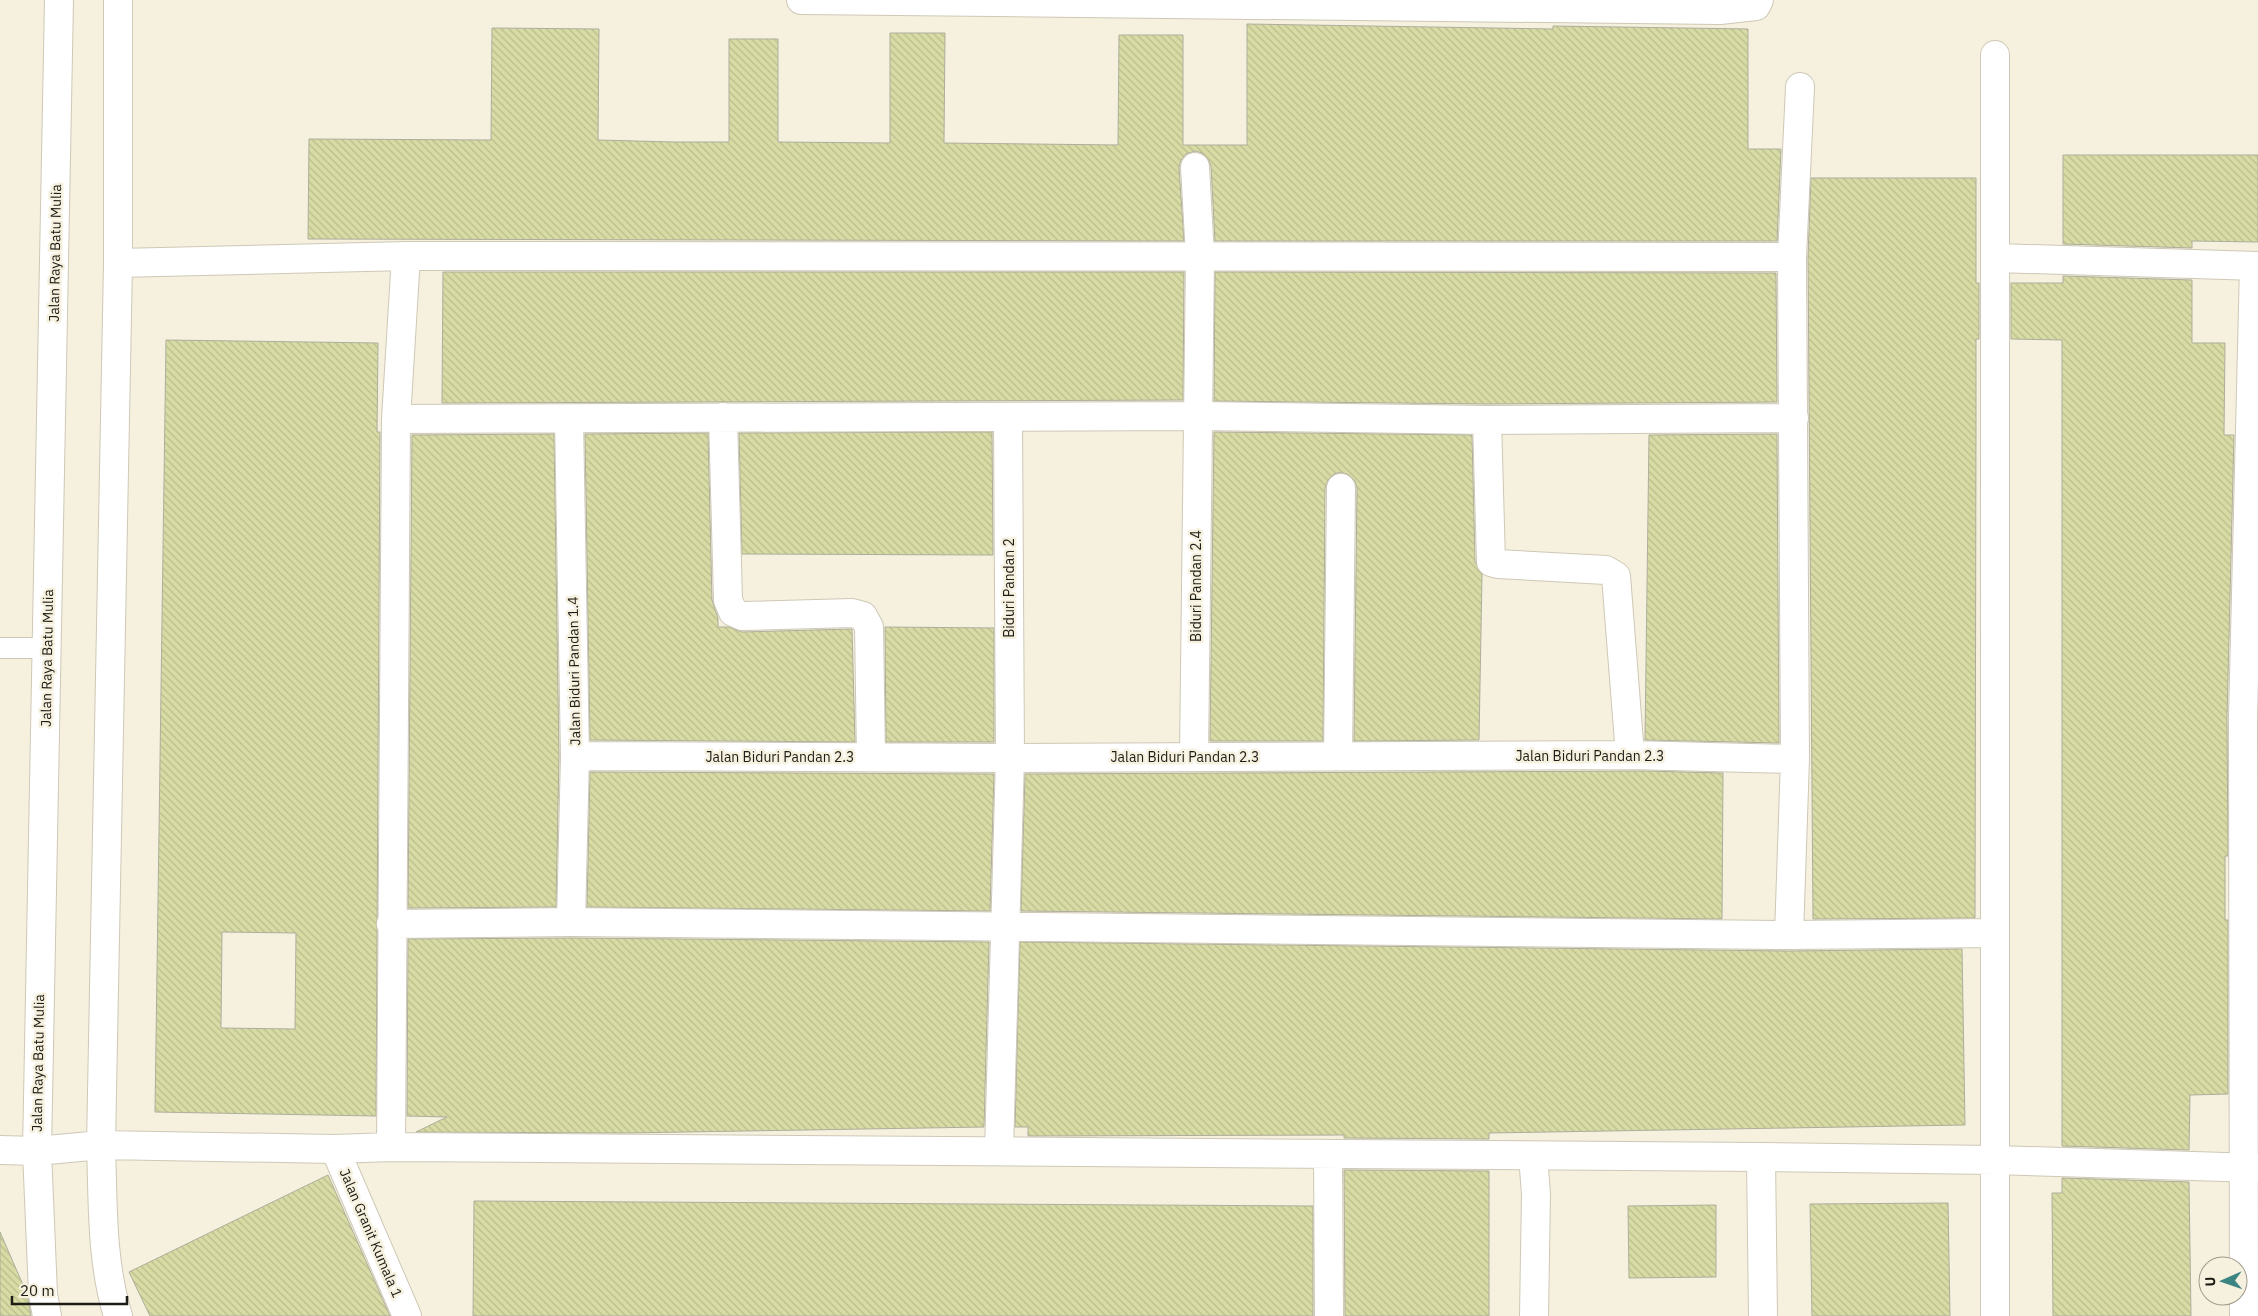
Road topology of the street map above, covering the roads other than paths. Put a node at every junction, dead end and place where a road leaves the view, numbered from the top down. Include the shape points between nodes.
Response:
1 (60, 0) edge
2 (118, 0) edge
3 (801, 0) edge
4 (1759, 0) edge
5 (1995, 54) dead end
6 (1800, 87) dead end
7 (1195, 167) dead end
8 (406, 256) junction
9 (1200, 256) junction
10 (1792, 257) junction
11 (1996, 258) junction
12 (118, 263) junction
13 (2256, 266) edge
14 (1197, 416) junction
15 (723, 417) junction
16 (1008, 418) junction
17 (1794, 418) junction
18 (396, 419) junction
19 (569, 419) junction
20 (1487, 420) junction
21 (2254, 426) edge
22 (1341, 488) dead end
23 (2252, 573) edge
24 (0, 648) edge
25 (48, 648) junction
26 (2251, 718) edge
27 (1630, 755) junction
28 (575, 756) junction
29 (1194, 756) junction
30 (1338, 756) junction
31 (871, 757) junction
32 (1010, 758) junction
33 (1795, 759) junction
34 (2251, 864) edge
35 (571, 922) junction
36 (391, 924) junction
37 (1004, 926) junction
38 (1995, 933) junction
39 (1789, 935) junction
40 (101, 1145) junction
41 (391, 1147) junction
42 (0, 1150) edge
43 (335, 1150) junction
44 (37, 1151) junction
45 (999, 1151) junction
46 (1328, 1154) junction
47 (1533, 1156) junction
48 (1761, 1157) junction
49 (1995, 1160) junction
50 (2251, 1168) edge
51 (47, 1316) edge
52 (118, 1316) edge
53 (407, 1316) edge
54 (1329, 1316) edge
55 (1534, 1316) edge
56 (1763, 1316) edge
57 (1995, 1316) edge
58 (2244, 1316) edge

1 - 25 street, Jalan Raya Batu Mulia
2 - 12 street
3 - 4 street via 1720,10 1756,6
5 - 11 street
6 - 10 street
7 - 9 street, Biduri Pandan 2.4
8 - 9 street
8 - 12 street
8 - 18 street
9 - 10 street
9 - 14 street, Biduri Pandan 2.4
10 - 17 street
11 - 13 street
11 - 38 street
12 - 40 street
13 - 21 street
14 - 16 street
14 - 20 street
14 - 29 street, Biduri Pandan 2.4
15 - 16 street
15 - 19 street
15 - 31 street via 728,600 732,612 742,616 852,613 863,616 869,627
16 - 32 street, Biduri Pandan 2
17 - 20 street
17 - 33 street
18 - 19 street
18 - 36 street
19 - 28 street, Jalan Biduri Pandan 1.4
20 - 27 street via 1491,562 1606,570 1616,576
21 - 23 street
22 - 30 street
23 - 26 street
24 - 25 lane
25 - 44 street, Jalan Raya Batu Mulia
26 - 34 street
27 - 30 street, Jalan Biduri Pandan 2.3
27 - 33 street, Jalan Biduri Pandan 2.3
28 - 31 street, Jalan Biduri Pandan 2.3
28 - 35 street, Jalan Biduri Pandan 1.4
29 - 30 street, Jalan Biduri Pandan 2.3
29 - 32 street, Jalan Biduri Pandan 2.3
31 - 32 street, Jalan Biduri Pandan 2.3
32 - 37 street, Biduri Pandan 2
33 - 39 street
34 - 50 street
35 - 36 street
35 - 37 street
36 - 41 street
37 - 39 street
37 - 45 street, Biduri Pandan 2
38 - 39 street
38 - 49 street
40 - 43 street
40 - 44 street
40 - 52 street via 108,1278
41 - 43 street
41 - 45 street
42 - 44 street
43 - 53 street, Jalan Granit Kumala 1
44 - 51 street, Jalan Raya Batu Mulia via 43,1294
45 - 46 street
46 - 47 street
46 - 54 street
47 - 48 street
47 - 55 street via 1536,1194
48 - 49 street
48 - 56 street
49 - 50 street
49 - 57 street
50 - 58 street

